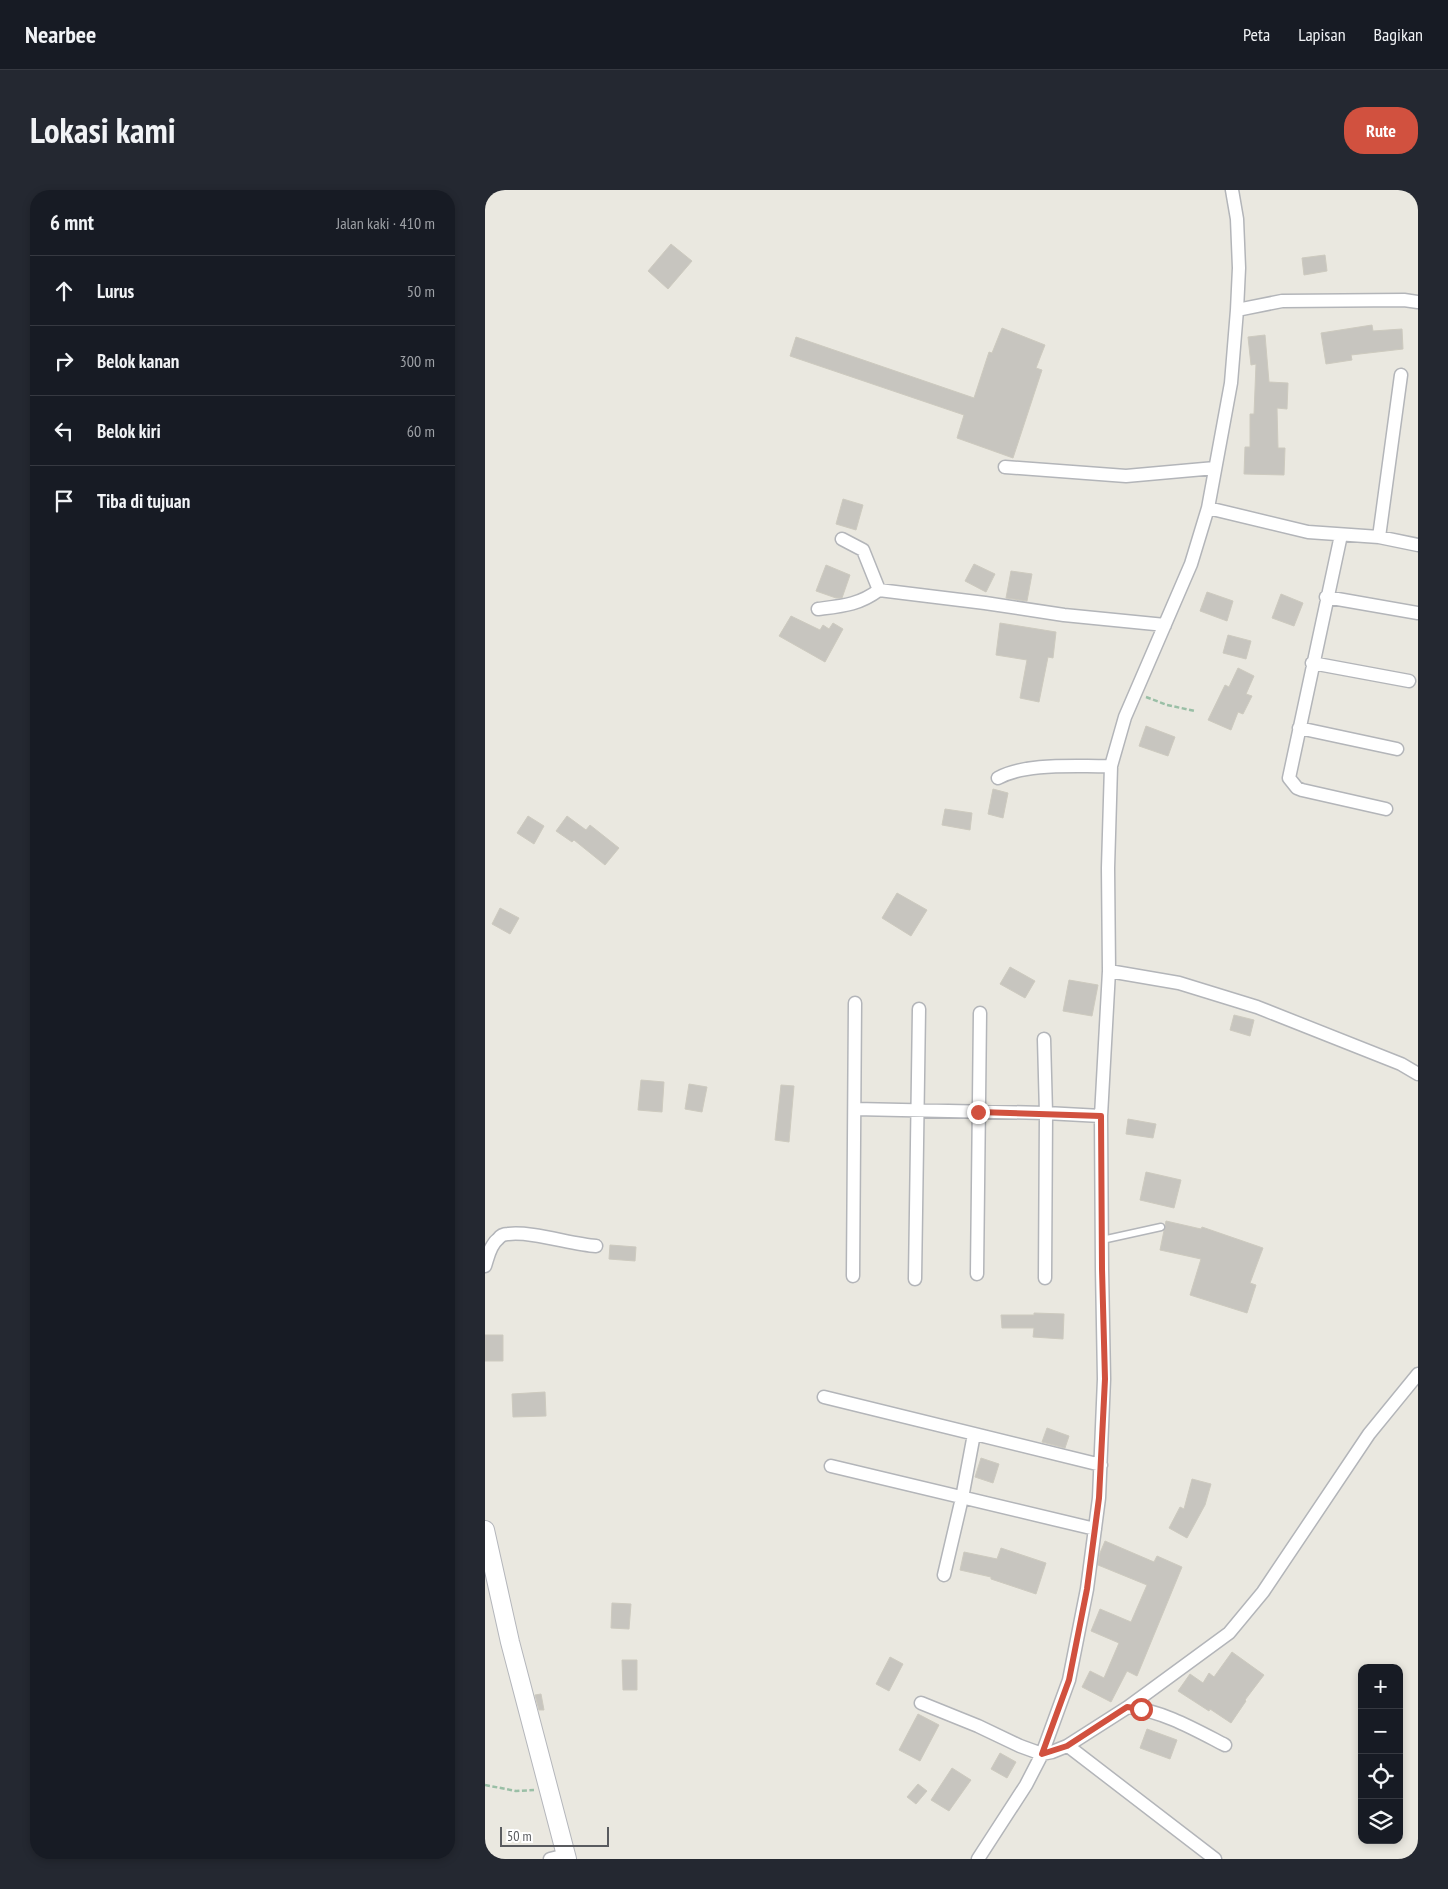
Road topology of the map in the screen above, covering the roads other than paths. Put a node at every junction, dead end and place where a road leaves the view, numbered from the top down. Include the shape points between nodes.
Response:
1 (1232, 190) edge
2 (1418, 302) edge
3 (1237, 310) junction
4 (1401, 375) dead end
5 (1005, 467) dead end
6 (1215, 468) junction
7 (1209, 508) junction
8 (1341, 535) junction
9 (1379, 537) junction
10 (843, 539) dead end
11 (1418, 545) edge
12 (879, 590) junction
13 (1326, 597) junction
14 (818, 609) dead end
15 (1418, 613) edge
16 (1165, 625) junction
17 (1312, 664) junction
18 (1409, 681) dead end
19 (1299, 728) junction
20 (1397, 749) dead end
21 (1111, 766) junction
22 (998, 778) dead end
23 (1386, 809) dead end
24 (1109, 971) junction
25 (855, 1003) dead end
26 (919, 1009) dead end
27 (980, 1013) dead end
28 (1044, 1039) dead end
29 (1418, 1074) edge
30 (855, 1109) junction
31 (917, 1110) junction
32 (978, 1112) junction
33 (1046, 1113) junction
34 (1101, 1116) junction
35 (1161, 1227) dead end
36 (1102, 1240) junction
37 (596, 1246) dead end
38 (485, 1266) edge
39 (977, 1274) dead end
40 (853, 1276) dead end
41 (1045, 1278) dead end
42 (915, 1279) dead end
43 (1418, 1374) edge
44 (825, 1397) dead end
45 (974, 1434) junction
46 (1101, 1465) junction
47 (831, 1466) dead end
48 (962, 1498) junction
49 (1095, 1529) junction
50 (485, 1530) edge
51 (944, 1575) dead end
52 (921, 1703) dead end
53 (1127, 1707) junction
54 (1225, 1745) dead end
55 (1068, 1746) junction
56 (1042, 1754) junction
57 (561, 1858) edge
58 (978, 1859) edge
59 (1215, 1859) edge

1 - 3 street via 1237,220
2 - 3 street via 1282,301
3 - 6 street via 1231,383
4 - 9 street
5 - 6 street via 1126,476
6 - 7 street
7 - 8 street via 1308,532
7 - 16 street via 1191,564
8 - 9 street
8 - 13 street
9 - 11 street
10 - 12 street via 863,550
12 - 14 street via 850,606
12 - 16 street
13 - 15 street
13 - 17 street
16 - 21 street via 1125,717
17 - 18 street
17 - 19 street
19 - 20 street
19 - 23 street via 1289,778 1293,785 1302,790
21 - 22 street via 1028,768 1008,772
21 - 24 street
24 - 29 street via 1179,983 1257,1007 1401,1064
24 - 34 street
25 - 30 street
26 - 31 street
27 - 32 street
28 - 33 street
30 - 31 street
30 - 40 street
31 - 32 street
31 - 42 street
32 - 33 street
32 - 39 street
33 - 34 street
33 - 41 street
34 - 36 street
35 - 36 lane
36 - 46 street via 1105,1379
37 - 38 street via 509,1233 496,1240
43 - 53 street via 1369,1434 1243,1618 1229,1633
44 - 45 street
45 - 46 street
45 - 48 street
46 - 49 street
47 - 48 street
48 - 49 street
48 - 51 street
49 - 56 street via 1069,1680
50 - 57 street via 548,1788
52 - 56 street
53 - 54 street via 1173,1719
53 - 55 street
55 - 56 street
55 - 59 street
56 - 58 street

